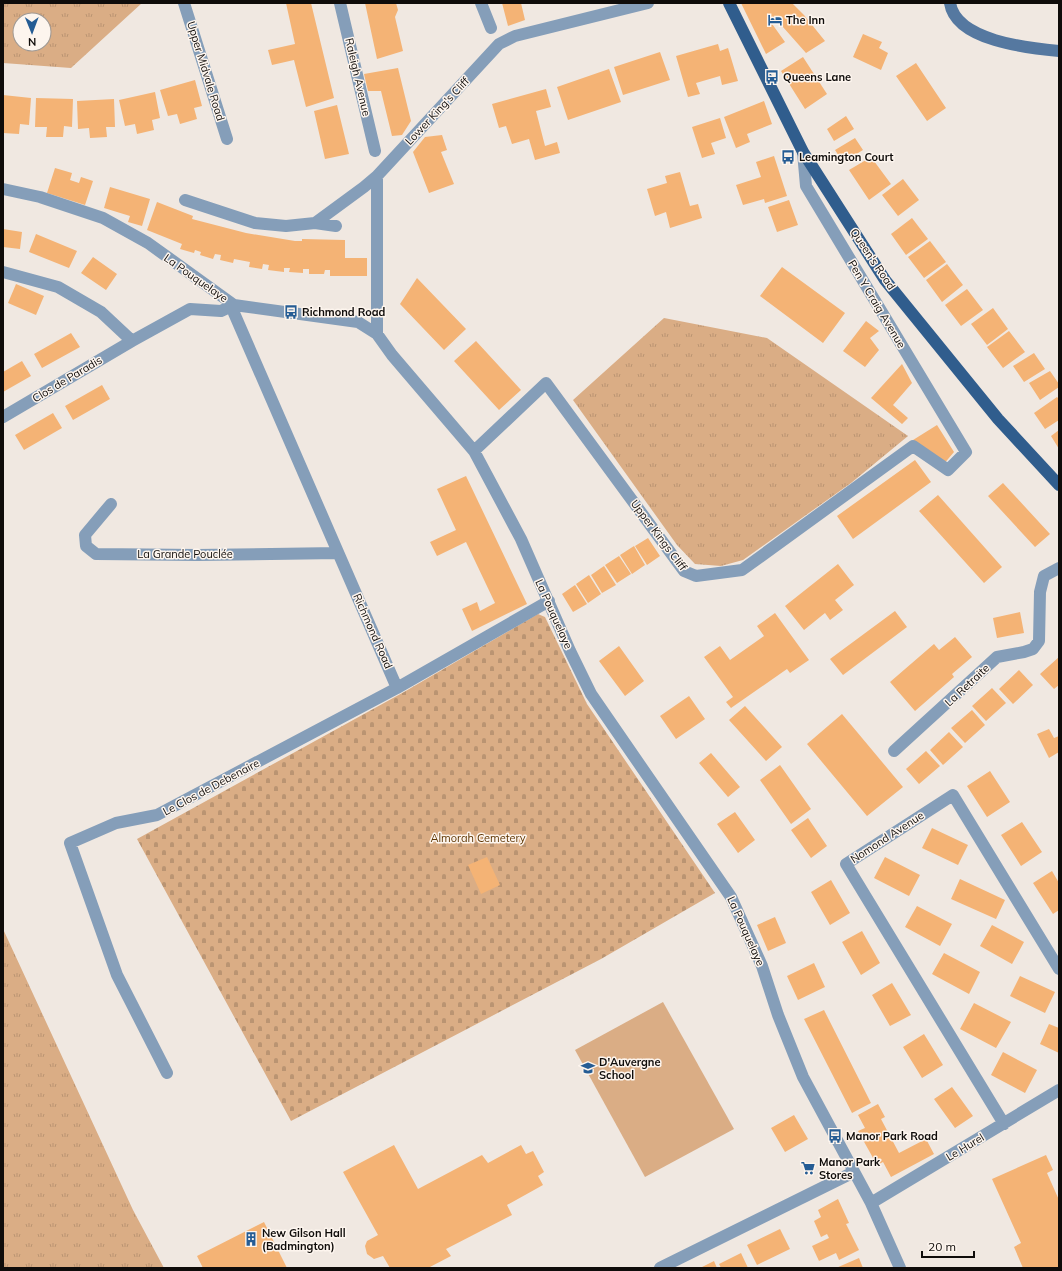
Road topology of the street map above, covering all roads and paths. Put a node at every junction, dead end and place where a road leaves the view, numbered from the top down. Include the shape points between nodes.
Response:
1 (184, 3) edge
2 (340, 3) edge
3 (481, 3) edge
4 (648, 3) edge
5 (728, 3) edge
6 (950, 3) edge
7 (491, 28) dead end
8 (1059, 51) edge
9 (227, 139) dead end
10 (376, 151) dead end
11 (803, 152) junction
12 (377, 176) junction
13 (3, 189) edge
14 (185, 200) dead end
15 (315, 223) junction
16 (336, 226) dead end
17 (3, 272) edge
18 (234, 305) junction
19 (377, 334) junction
20 (132, 341) junction
21 (3, 417) edge
22 (474, 451) junction
23 (966, 452) joint
24 (1059, 485) edge
25 (111, 504) dead end
26 (338, 553) junction
27 (1059, 568) edge
28 (549, 602) junction
29 (397, 688) junction
30 (894, 751) dead end
31 (1059, 969) edge
32 (167, 1073) dead end
33 (1059, 1090) edge
34 (1004, 1124) junction
35 (854, 1172) junction
36 (871, 1203) junction
37 (660, 1268) edge
38 (900, 1268) edge

1 - 9 street, Upper Midvale Road
2 - 10 street, Raleigh Avenue
3 - 7 street
4 - 12 street, Lower King's Cliff via 515,36 499,44
5 - 11 main road, Queen's Road
6 - 8 main road via 955,16 968,29 992,40
11 - 23 street, Pen Y Craig Avenue via 806,186
11 - 24 main road, Queen's Road via 885,280 998,420
12 - 15 street, Lower King's Cliff
12 - 19 street
13 - 18 street, La Pouquelaye via 103,218 148,243
14 - 15 street via 255,223 286,226
15 - 16 street
17 - 20 street via 58,287 101,312
18 - 19 street, La Pouquelaye via 358,322
18 - 20 street, Clos de Paradis via 221,311 190,309
18 - 26 street, Richmond Road via 234,313
19 - 22 street, La Pouquelaye
20 - 21 street, Clos de Paradis
22 - 23 street, Upper Kings Cliff via 546,383 684,572 696,576 742,570 913,446 948,470
22 - 28 street, La Pouquelaye via 521,539
25 - 26 street, La Grande Pouclée via 86,535 86,546 96,554
26 - 29 street, Richmond Road
27 - 30 street, La Retraite via 1044,576 1040,592 1039,641 1033,649 997,657
28 - 29 street
28 - 35 street, La Pouquelaye via 591,694 731,897 762,966 803,1077
29 - 32 street, Le Clos de Debenaire via 157,815 116,823 70,843 117,975
31 - 34 street, Nomond Avenue via 953,795 846,864
33 - 34 street, Le Hurel
34 - 36 street, Le Hurel
35 - 36 street, La Pouquelaye
35 - 37 street
36 - 38 street, La Pouquelaye

